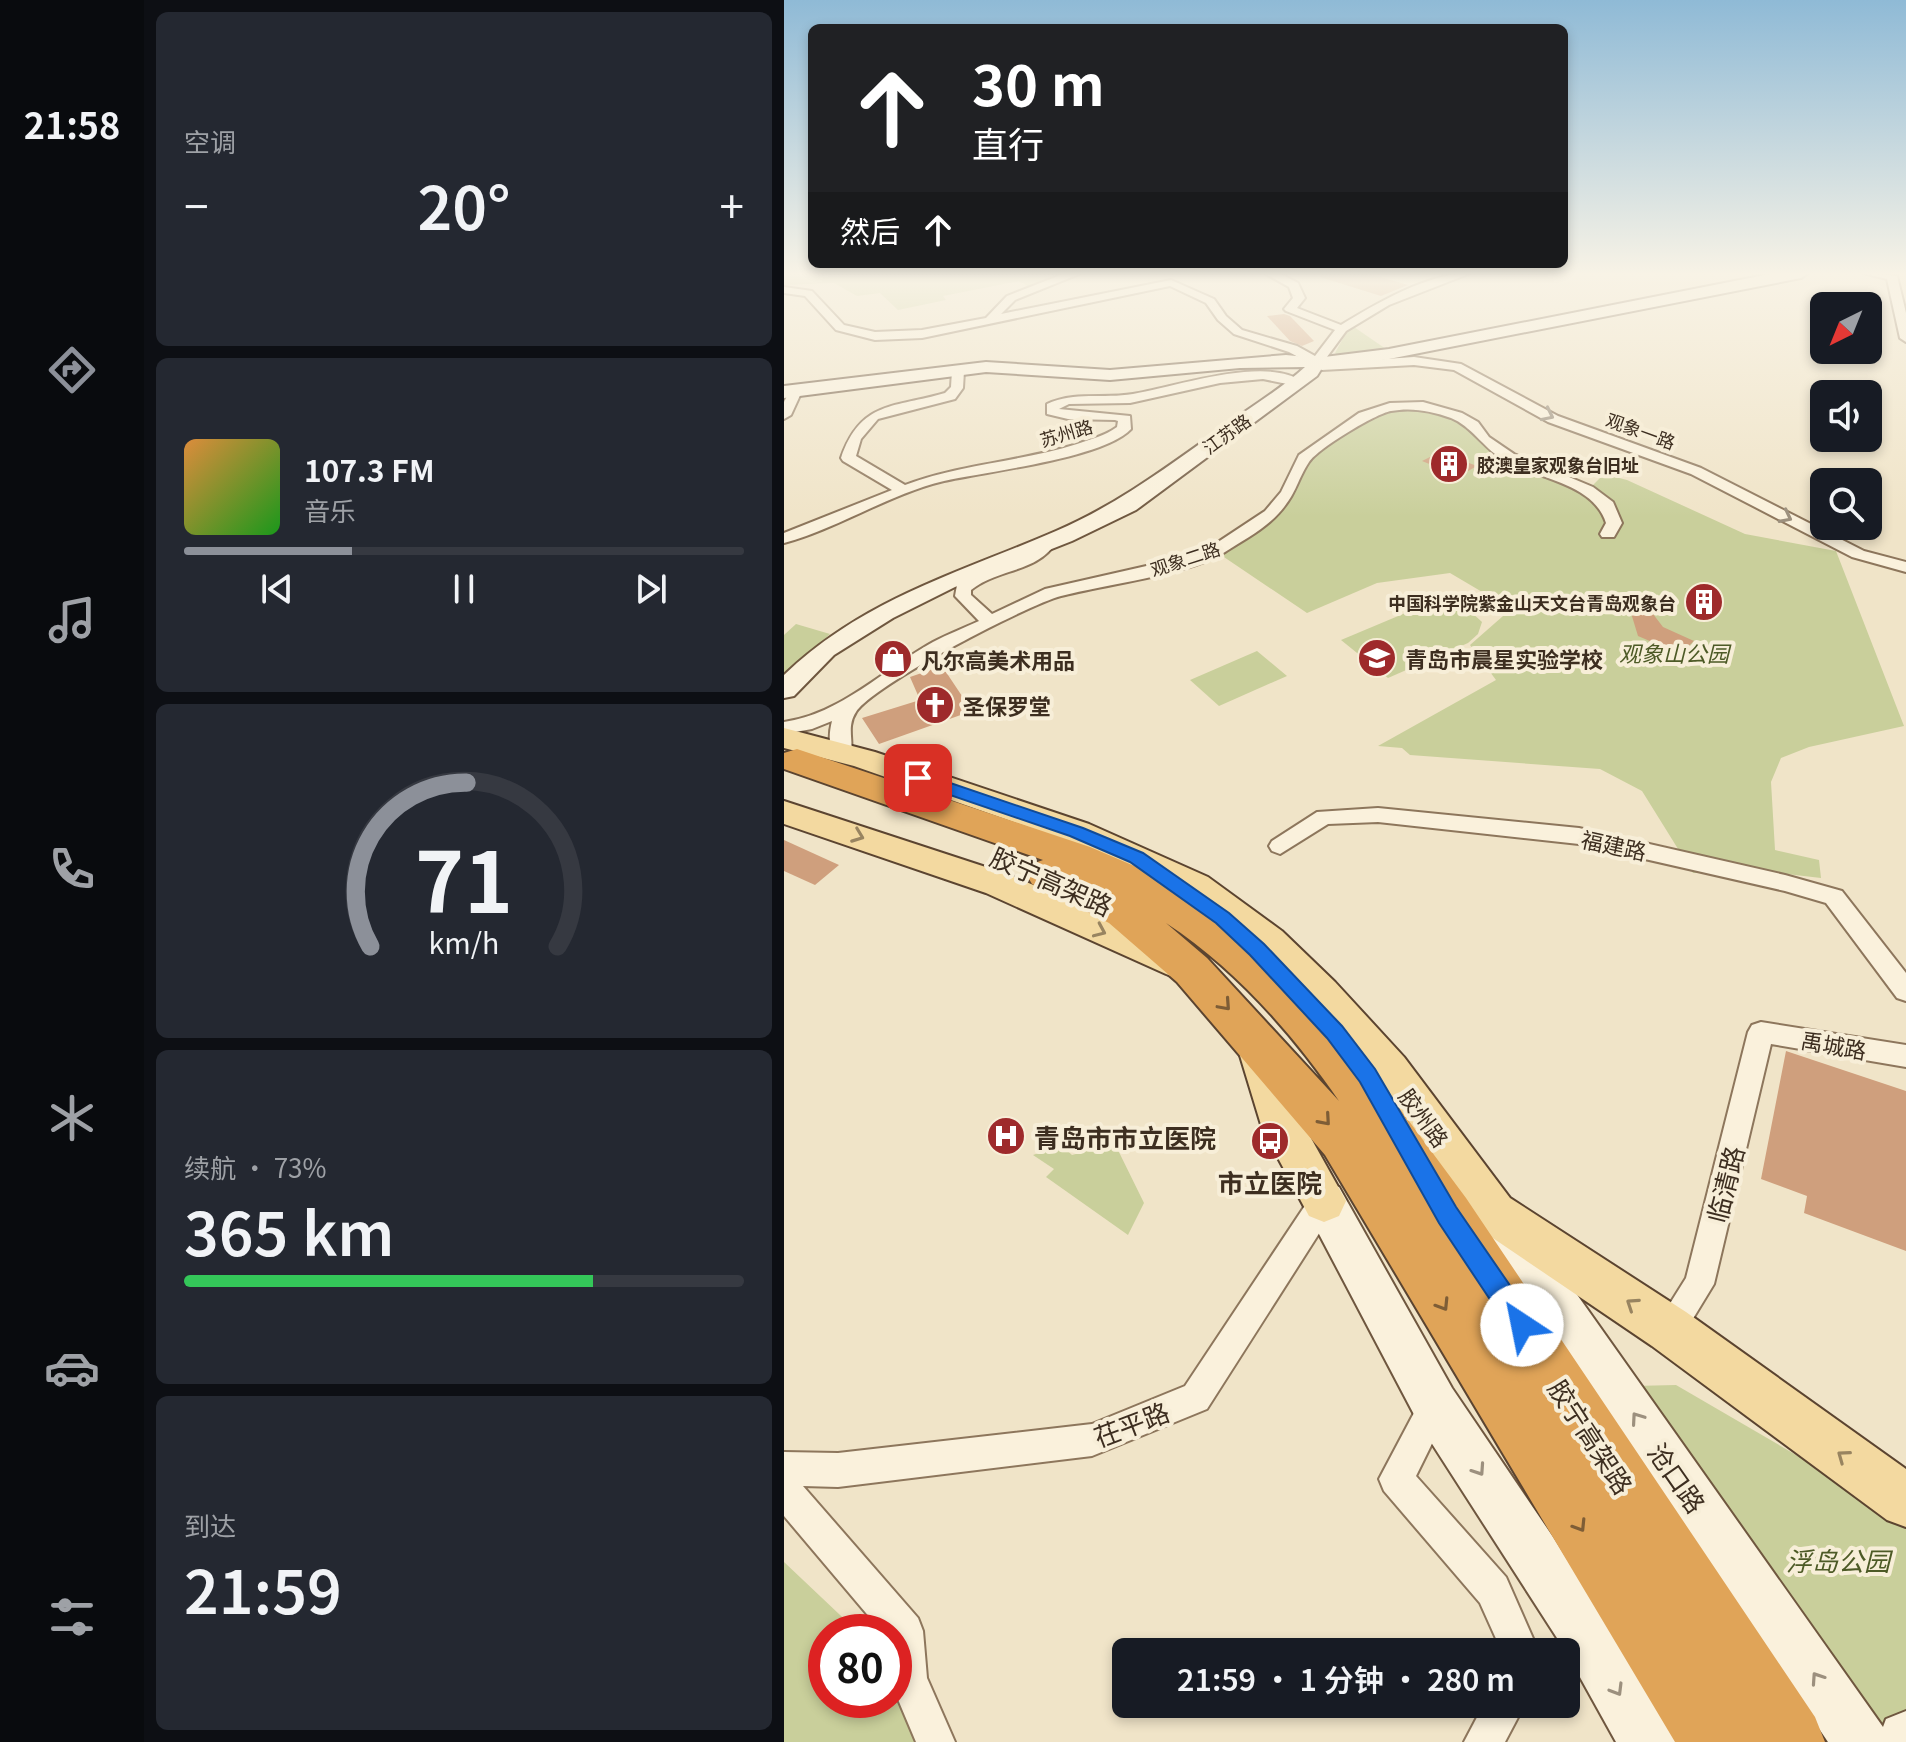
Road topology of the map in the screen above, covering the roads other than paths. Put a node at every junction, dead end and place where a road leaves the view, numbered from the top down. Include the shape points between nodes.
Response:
1 (1302, 354) edge
2 (1323, 354) edge
3 (1387, 354) edge
4 (1316, 363) junction
5 (958, 371) junction
6 (1297, 382) junction
7 (790, 392) edge
8 (784, 415) edge
9 (904, 491) junction
10 (786, 534) edge
11 (1608, 534) dead end
12 (1049, 541) junction
13 (1904, 571) edge
14 (988, 620) junction
15 (860, 626) junction
16 (784, 690) edge
17 (856, 700) junction
18 (784, 709) edge
19 (842, 753) junction
20 (789, 754) edge
21 (784, 812) edge
22 (1280, 846) dead end
23 (1136, 857) joint
24 (1192, 970) junction
25 (1906, 991) edge
26 (1761, 1032) joint
27 (1255, 1041) junction
28 (1906, 1056) edge
29 (1324, 1201) junction
30 (1471, 1214) junction
31 (1669, 1329) junction
32 (1435, 1405) junction
33 (784, 1469) edge
34 (784, 1490) edge
35 (1906, 1501) edge
36 (1675, 1622) junction
37 (1515, 1638) edge
38 (1498, 1718) edge
39 (936, 1742) edge
40 (1483, 1742) edge
41 (1648, 1742) edge
42 (1715, 1742) edge
43 (1790, 1742) edge
44 (1861, 1742) edge

1 - 4 street
2 - 4 street
3 - 4 main road
4 - 5 main road via 1255,362 1110,375 986,367
4 - 6 main road, 江苏路
4 -> 13 street, 观象一路 via 1340,367 1414,361 1457,367 1553,419 1696,471 1858,554
5 - 7 main road
5 - 9 street via 957,388 950,396 881,413 865,420 853,435 848,458
6 - 9 street, 苏州路 via 1263,375 1130,399 1067,400 1052,411 1074,416 1108,413 1125,419 1124,429 1062,453 936,478
6 - 12 main road, 江苏路 via 1128,505
7 - 8 street
9 - 10 street, 苏州路
11 - 14 street, 观象二路 via 1614,523 1608,505 1588,490 1509,457 1457,416 1423,406 1390,407 1364,416 1304,458 1288,494 1270,514 1215,551 1051,593
12 - 14 street via 1041,553 976,578 963,589 963,596
12 - 15 main road, 江苏路 via 947,582
14 - 17 street, 观象二路
15 - 16 main road, 江苏路 via 825,650
15 - 18 main road, 江苏路
17 - 19 street via 839,726
17 - 20 street, 观象二路 via 805,725
19 - 20 main road
19 - 23 main road
20 - 24 highway, 胶宁高架路 via 833,794 1085,890 1124,912
20 - 30 highway, 胶宁高架路 via 1076,857 1132,882 1188,917 1252,968 1321,1038
21 -> 24 main road via 998,884
22 - 25 street, 福建路 via 1324,817 1378,815 1579,836 1785,883 1834,897
23 - 30 highway via 1223,918 1275,965 1334,1032
24 -> 27 highway, 胶宁高架路
26 - 28 street, 禹城路
26 - 31 street, 临清路 via 1699,1284
27 - 29 main road via 1283,1128
27 -> 36 highway, 胶宁高架路 via 1342,1139
29 - 32 main road
29 - 33 street, 茌平路 via 1196,1398 1092,1440 838,1470
31 -> 30 main road
30 - 36 highway, 胶宁高架路
44 -> 30 main road, 沧口路
35 -> 31 main road
32 - 37 street via 1396,1479 1493,1590
32 -> 41 main road via 1535,1555
34 - 39 street via 905,1631 908,1679
36 - 42 highway, 胶宁高架路
36 - 43 highway, 胶宁高架路
38 - 40 street

